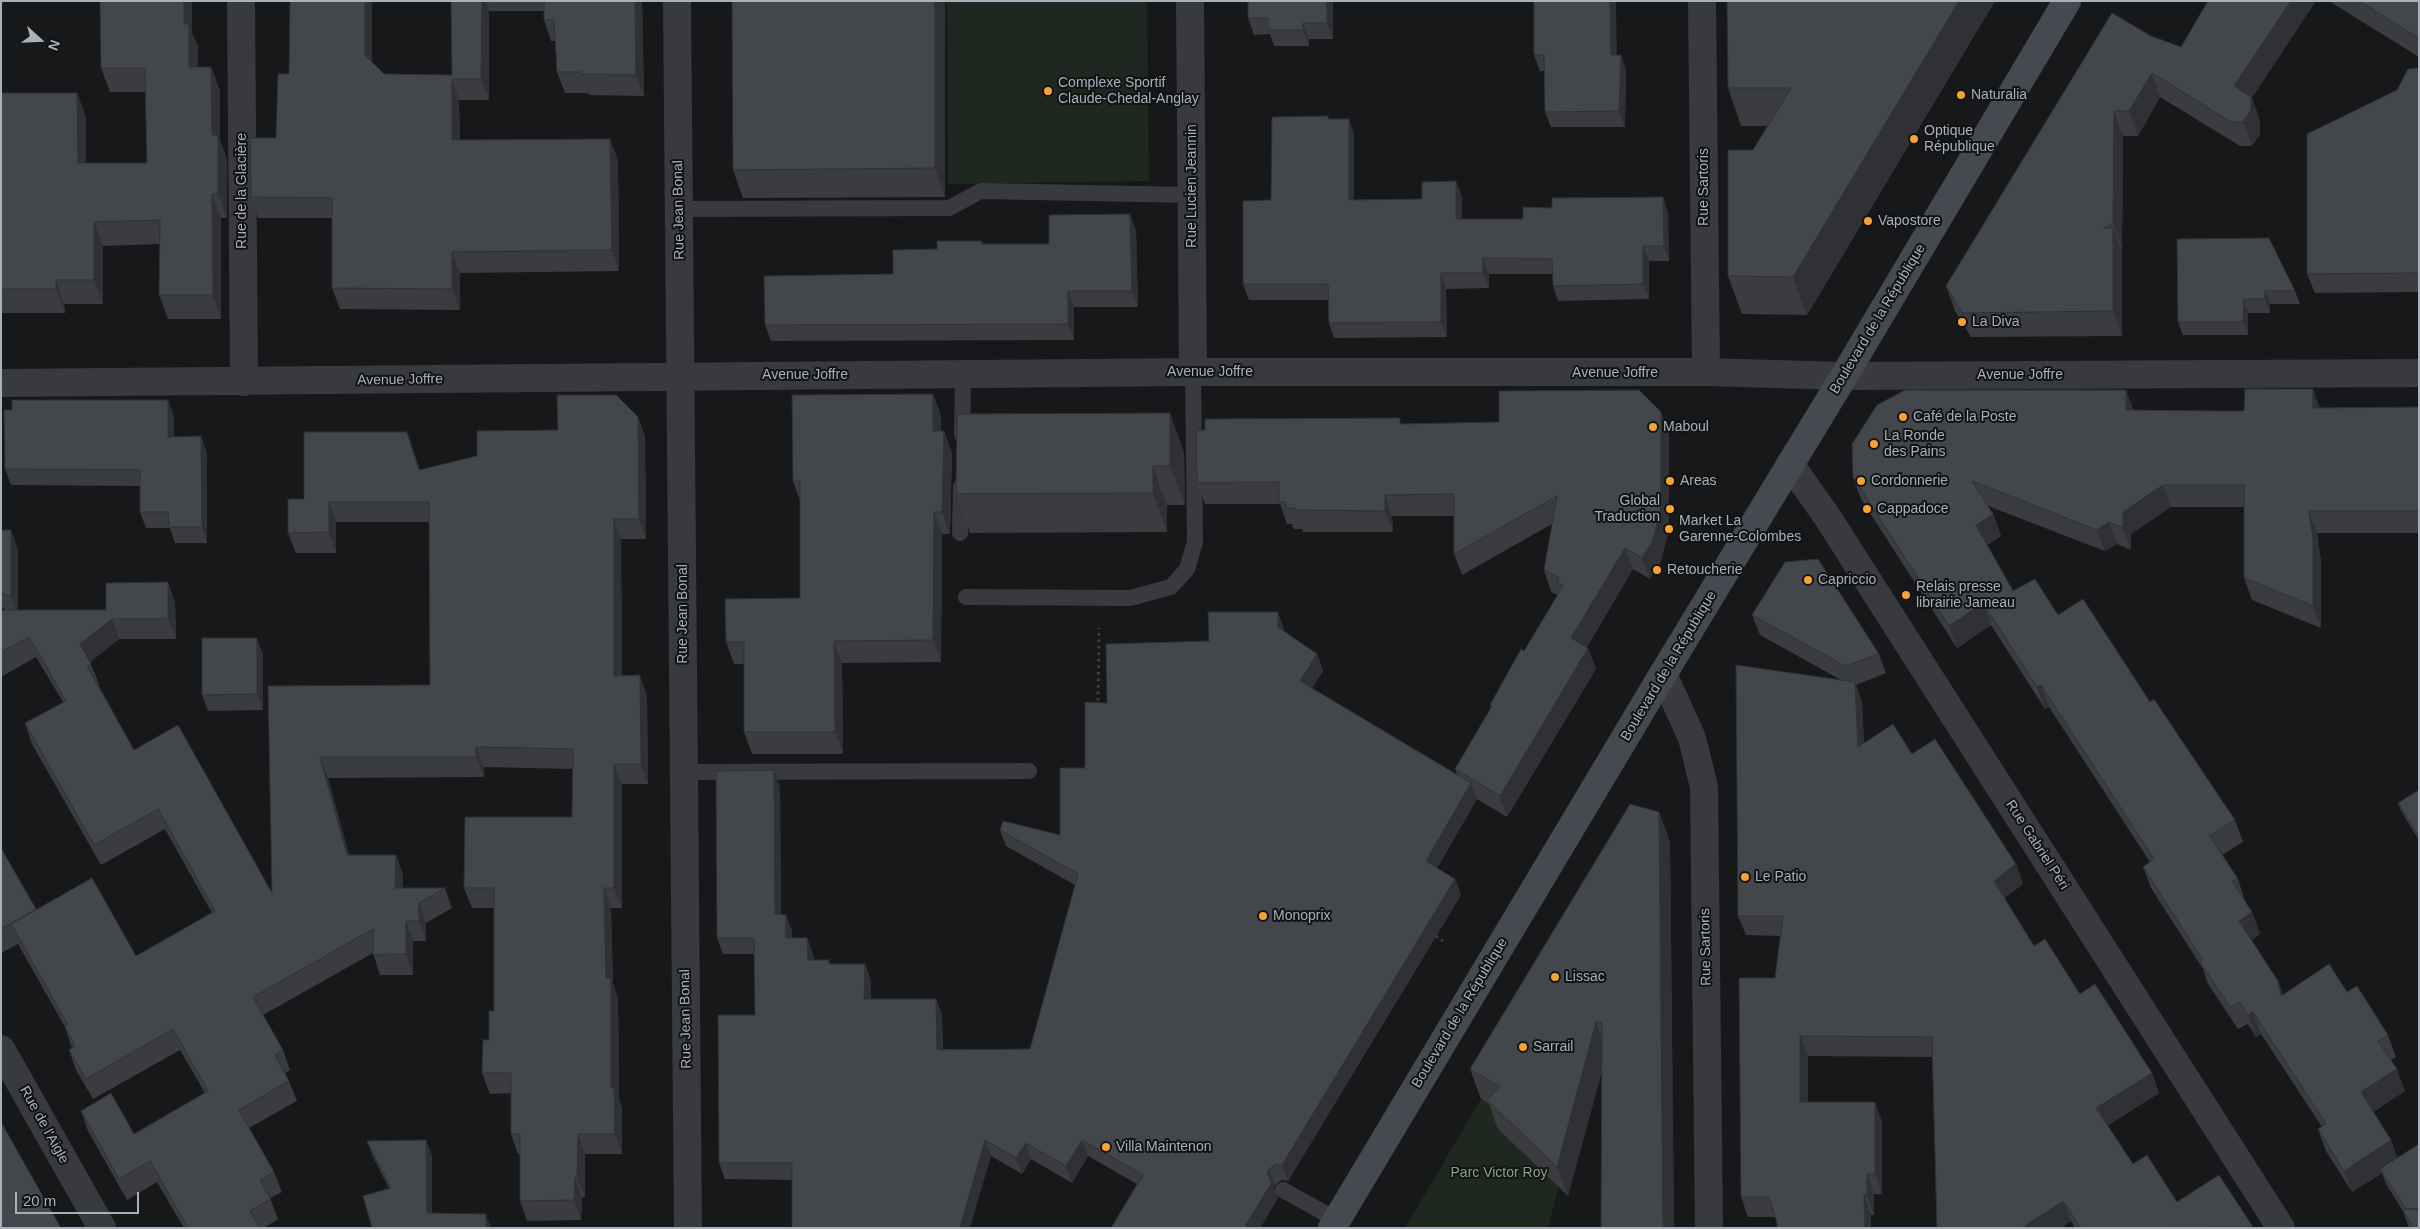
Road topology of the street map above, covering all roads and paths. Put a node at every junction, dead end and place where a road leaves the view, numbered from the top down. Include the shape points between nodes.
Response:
1 (241, 1) edge
2 (677, 1) edge
3 (1190, 1) edge
4 (1702, 1) edge
5 (2067, 1) edge
6 (1192, 195) junction
7 (679, 209) junction
8 (1193, 372) junction
9 (1706, 372) junction
10 (2419, 373) edge
11 (963, 374) junction
12 (681, 376) junction
13 (1844, 376) junction
14 (244, 382) junction
15 (1, 383) edge
16 (961, 454) edge
17 (1790, 464) junction
18 (961, 474) edge
19 (960, 533) edge
20 (966, 596) dead end
21 (1099, 597) junction
22 (1663, 674) junction
23 (1098, 709) edge
24 (1029, 771) dead end
25 (684, 772) junction
26 (1436, 936) dead end
27 (1443, 940) dead end
28 (1, 1049) edge
29 (1283, 1190) dead end
30 (1334, 1224) edge
31 (102, 1228) edge
32 (688, 1228) edge
33 (1709, 1228) edge
34 (2281, 1228) edge

1 - 14 street, Rue de la Glacière
2 - 7 street, Rue Jean Bonal
3 - 6 street, Rue Lucien Jeannin
4 - 9 street, Rue Sartoris
5 - 13 main road, Boulevard de la République
6 - 7 lane via 981,191 949,208
6 - 8 street, Rue Lucien Jeannin
7 - 12 street, Rue Jean Bonal
8 - 9 street, Avenue Joffre
8 - 11 street, Avenue Joffre
8 - 21 lane via 1195,542 1187,569 1171,587 1130,598
9 - 13 street, Avenue Joffre
10 - 13 street, Avenue Joffre
11 - 12 street, Avenue Joffre
11 - 16 lane
12 - 14 street, Avenue Joffre
12 - 25 street, Rue Jean Bonal
13 - 17 main road, Boulevard de la République
14 - 15 street, Avenue Joffre
17 - 22 main road, Boulevard de la République
17 - 34 street, Rue Gabriel Péri via 1828,518
18 - 19 lane
20 - 21 lane
21 - 23 path
22 - 30 main road, Boulevard de la République
22 - 33 street, Rue Sartoris via 1692,738 1704,787
24 - 25 lane
25 - 32 street, Rue Jean Bonal
26 - 27 path
28 - 31 street, Rue de l'Aigle
29 - 30 lane

